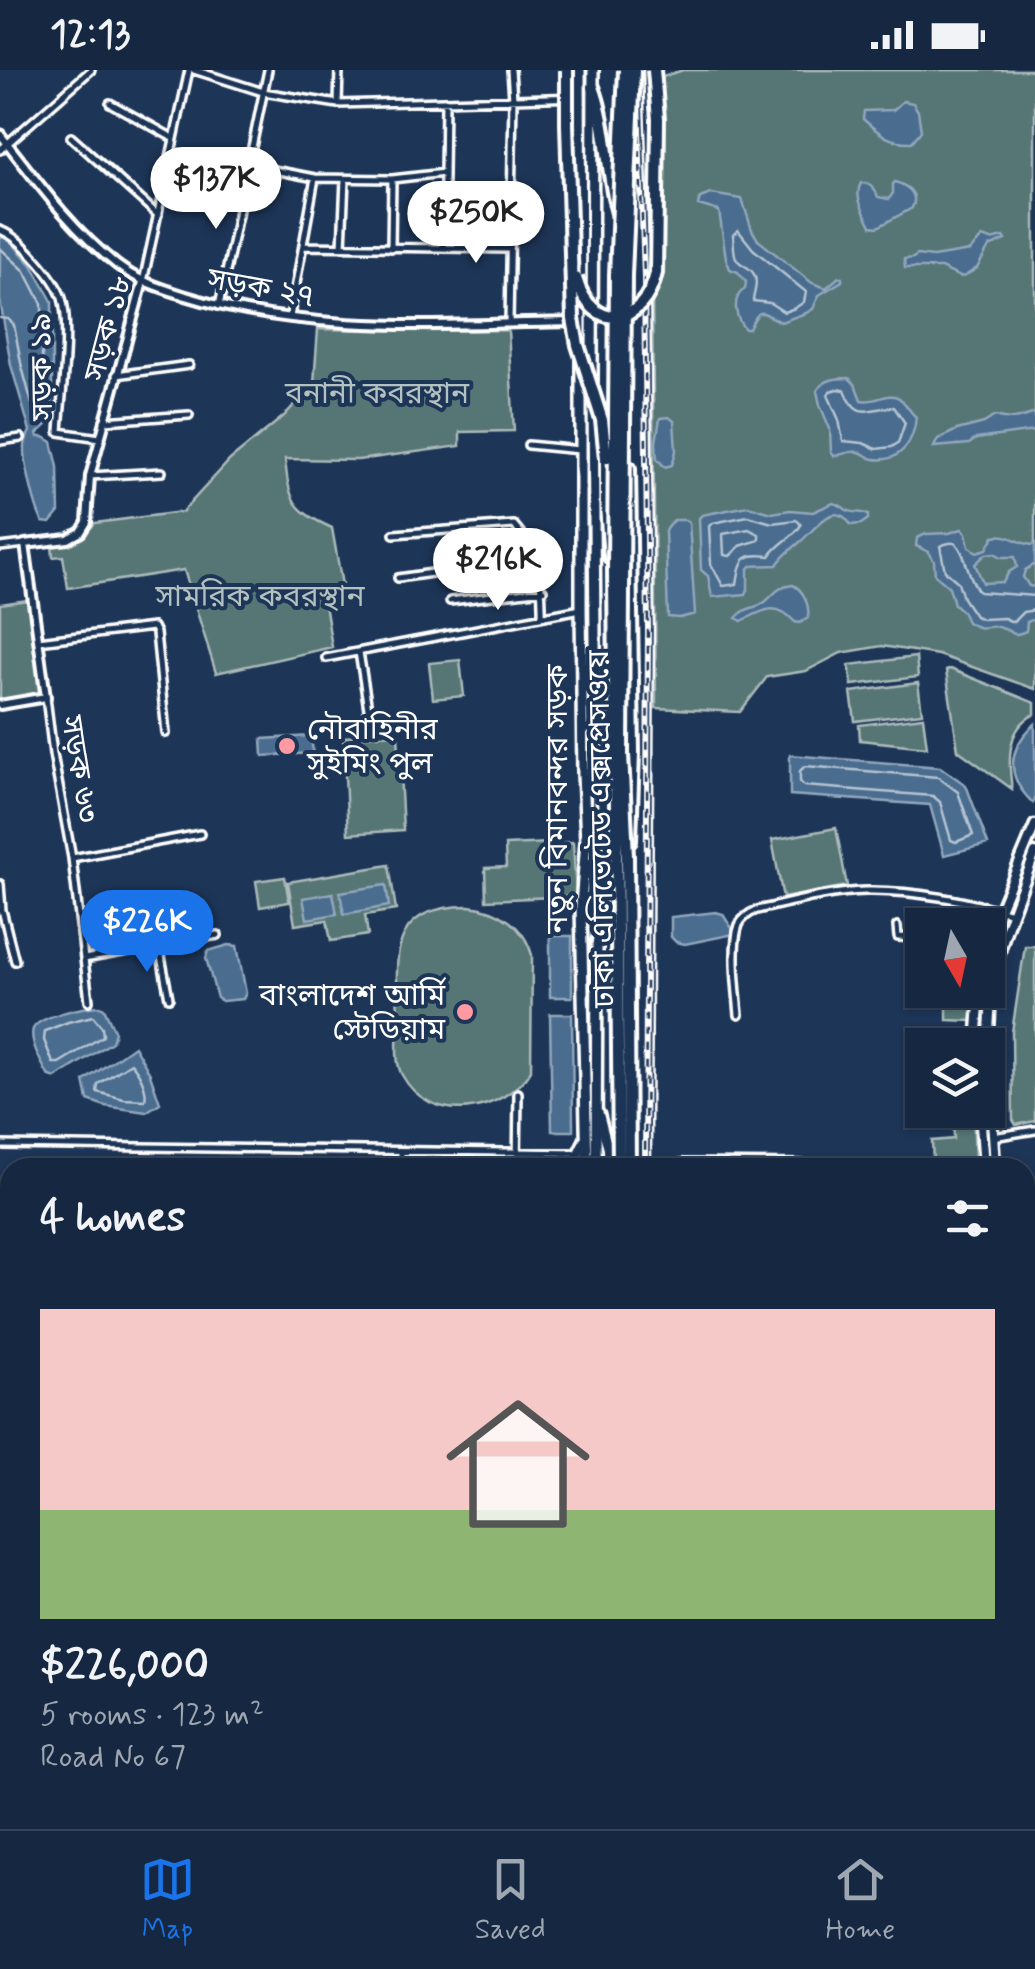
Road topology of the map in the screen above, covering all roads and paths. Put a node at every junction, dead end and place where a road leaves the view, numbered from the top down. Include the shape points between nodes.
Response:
1 (91, 70) edge
2 (192, 70) edge
3 (268, 70) edge
4 (339, 70) edge
5 (511, 70) edge
6 (568, 70) edge
7 (580, 70) edge
8 (593, 70) edge
9 (625, 70) edge
10 (634, 70) edge
11 (654, 70) edge
12 (593, 87) junction
13 (262, 92) junction
14 (580, 97) junction
15 (513, 98) junction
16 (445, 102) junction
17 (110, 103) dead end
18 (338, 104) junction
19 (0, 134) edge
20 (71, 136) dead end
21 (173, 138) junction
22 (8, 144) junction
23 (0, 150) edge
24 (247, 165) junction
25 (444, 173) junction
26 (314, 178) junction
27 (345, 178) junction
28 (392, 178) junction
29 (158, 216) junction
30 (0, 230) edge
31 (303, 246) junction
32 (342, 247) junction
33 (392, 248) junction
34 (443, 248) junction
35 (510, 249) junction
36 (573, 265) junction
37 (144, 282) junction
38 (219, 306) junction
39 (290, 317) junction
40 (587, 321) junction
41 (509, 323) junction
42 (189, 365) dead end
43 (116, 375) junction
44 (189, 415) dead end
45 (104, 421) junction
46 (22, 438) dead end
47 (100, 438) junction
48 (0, 441) edge
49 (528, 445) dead end
50 (580, 450) junction
51 (162, 472) dead end
52 (90, 476) junction
53 (394, 534) dead end
54 (29, 543) junction
55 (0, 547) edge
56 (535, 558) junction
57 (614, 572) junction
58 (398, 578) dead end
59 (543, 590) junction
60 (450, 600) dead end
61 (581, 609) junction
62 (542, 616) junction
63 (38, 641) junction
64 (359, 652) junction
65 (326, 658) dead end
66 (46, 697) junction
67 (0, 705) edge
68 (369, 715) dead end
69 (166, 733) dead end
70 (1035, 825) edge
71 (200, 834) dead end
72 (586, 841) junction
73 (1035, 853) edge
74 (627, 856) junction
75 (72, 858) junction
76 (613, 872) junction
77 (0, 884) edge
78 (991, 908) edge
79 (1001, 908) edge
80 (1, 910) edge
81 (190, 910) dead end
82 (1005, 911) edge
83 (1013, 913) junction
84 (897, 926) dead end
85 (218, 935) dead end
86 (905, 937) edge
87 (1005, 937) edge
88 (194, 938) junction
89 (159, 946) junction
90 (84, 958) junction
91 (15, 960) dead end
92 (169, 998) dead end
93 (89, 1001) dead end
94 (991, 1008) edge
95 (739, 1015) dead end
96 (518, 1094) dead end
97 (598, 1110) junction
98 (983, 1128) edge
99 (1035, 1130) edge
100 (994, 1137) junction
101 (0, 1144) edge
102 (402, 1151) junction
103 (518, 1153) junction
104 (582, 1153) junction
105 (563, 1154) junction
106 (402, 1158) edge
107 (518, 1158) edge
108 (567, 1158) edge
109 (579, 1158) edge
110 (584, 1158) edge
111 (596, 1158) edge
112 (609, 1158) edge
113 (619, 1158) edge
114 (629, 1158) edge
115 (989, 1158) edge
116 (992, 1158) edge

1 - 22 street
2 - 13 street
2 - 21 street, সড়ক ১৮
3 - 13 street
4 - 18 street
5 - 15 street
6 - 36 highway, bridge
7 - 14 highway, নতুন বিমানবন্দর সড়ক
8 - 12 highway, নতুন বিমানবন্দর সড়ক
9 - 57 highway, ঢাকা এলিভেটেড এক্সপ্রেসওয়ে, bridge
10 - 74 highway, ঢাকা এলিভেটেড এক্সপ্রেসওয়ে, bridge via 624,352
11 - 36 highway, bridge via 656,272 650,293 631,313 604,314 587,304
12 - 40 highway, নতুন বিমানবন্দর সড়ক
12 - 74 highway, bridge via 629,248 634,752
13 - 18 street
13 - 24 street
14 - 15 street
14 - 40 highway, নতুন বিমানবন্দর সড়ক
15 - 16 street
15 - 35 street
16 - 18 street
16 - 25 street
17 - 21 street
19 - 22 street, সড়ক ২৭
20 - 29 street
21 - 29 street, সড়ক ১৮
22 - 23 street
22 - 37 street, সড়ক ২৭ via 71,222
24 - 26 street
24 - 38 street
25 - 28 street
25 - 34 street
26 - 27 street
26 - 31 street
27 - 28 street
27 - 32 street
28 - 33 street
29 - 37 street, সড়ক ১৮
30 - 47 street, সড়ক ১৯ via 48,272 62,297 60,432
31 - 32 street
31 - 39 street
32 - 33 street
33 - 34 street
34 - 35 street
35 - 41 street
36 - 57 highway, bridge via 575,332 604,428
37 - 38 street, সড়ক ২৭
37 - 43 street, সড়ক ১৮
38 - 39 street, সড়ক ২৭
39 - 41 street, সড়ক ২৭
40 - 41 street, সড়ক ২৭
40 - 50 highway, নতুন বিমানবন্দর সড়ক
40 - 76 highway, নতুন বিমানবন্দর সড়ক via 596,759
42 - 43 street
43 - 45 street, সড়ক ১৮
44 - 45 street, সড়ক ১৮
45 - 47 street, সড়ক ১৮
46 - 48 street
47 - 52 street, সড়ক ১৮
49 - 50 street
50 - 61 highway, নতুন বিমানবন্দর সড়ক
51 - 52 street
52 - 54 street, সড়ক ১৮ via 88,522 81,532
53 - 56 street via 509,524
54 - 55 street
54 - 63 street, সড়ক ৬৩
56 - 58 street
56 - 59 street
57 - 113 highway, ঢাকা এলিভেটেড এক্সপ্রেসওয়ে, bridge
59 - 60 street
59 - 62 street
61 - 62 street
61 - 72 highway, নতুন বিমানবন্দর সড়ক
62 - 64 street
63 - 66 street, সড়ক ৬৩
63 - 69 street via 153,627
64 - 65 street
64 - 68 street
66 - 67 street
66 - 75 street, সড়ক ৬৩
70 - 79 main road
71 - 75 street
72 - 76 highway via 596,884 610,884
72 - 104 highway, নতুন বিমানবন্দর সড়ক
73 - 83 main road
74 - 114 highway, ঢাকা এলিভেটেড এক্সপ্রেসওয়ে, bridge
75 - 90 street, সড়ক ৬৩
76 - 97 highway, নতুন বিমানবন্দর সড়ক via 615,892 597,944
77 - 80 street
78 - 95 street via 865,891 749,913 739,927 736,952
80 - 91 street
81 - 88 street
82 - 83 street
83 - 87 main road
84 - 86 street via 898,936
85 - 88 street
88 - 89 street
89 - 90 street
89 - 92 street
90 - 93 street, সড়ক ৬৩
94 - 100 main road
96 - 103 street
97 - 111 highway, নতুন বিমানবন্দর সড়ক
97 - 112 main road
98 - 115 main road
99 - 100 street
100 - 116 main road
101 - 102 street
102 - 103 street
102 - 106 street
103 - 105 street
103 - 107 street
104 - 105 street
104 - 109 main road
104 - 110 highway, নতুন বিমানবন্দর সড়ক
105 - 108 street

